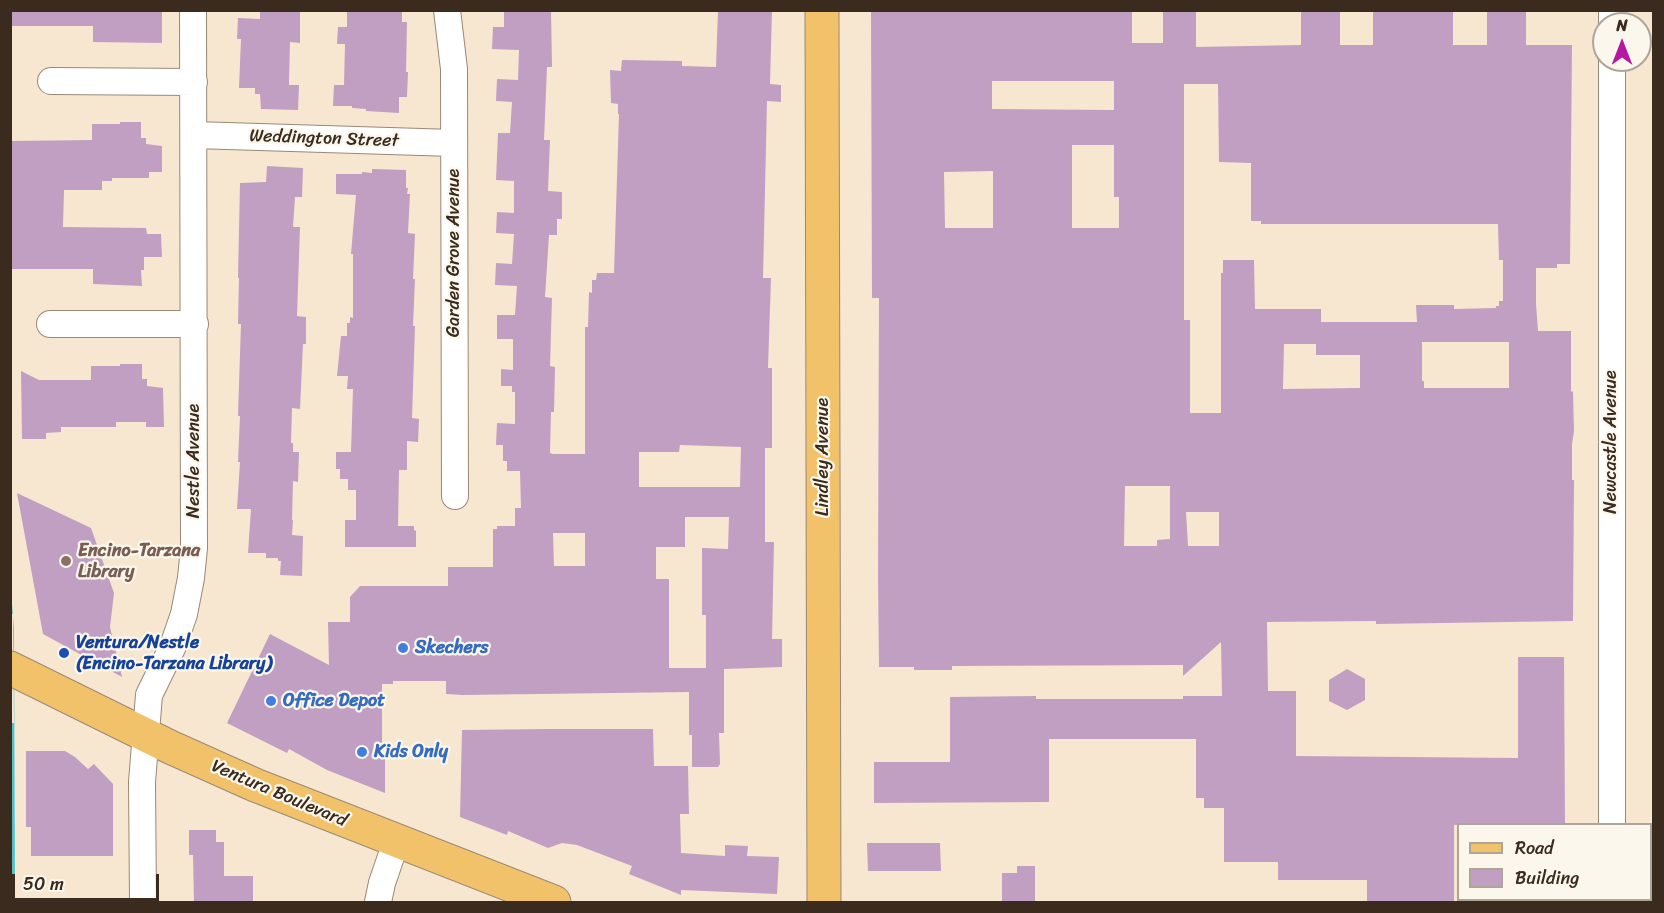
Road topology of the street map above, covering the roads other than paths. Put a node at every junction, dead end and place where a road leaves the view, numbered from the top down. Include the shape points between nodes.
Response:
1 (194, 10) edge
2 (447, 10) edge
3 (822, 10) edge
4 (1612, 72) edge
5 (51, 81) dead end
6 (194, 82) junction
7 (194, 135) junction
8 (454, 143) junction
9 (50, 324) dead end
10 (195, 324) junction
11 (455, 496) dead end
12 (12, 669) edge
13 (144, 734) junction
14 (1612, 823) edge
15 (396, 842) junction
16 (379, 902) edge
17 (143, 903) edge
18 (554, 903) edge
19 (824, 903) edge

1 - 6 street, Nestle Avenue
2 - 8 street, Garden Grove Avenue via 454,69
3 - 19 main road, Lindley Avenue
4 - 14 street, Newcastle Avenue
5 - 6 street
6 - 7 street, Nestle Avenue
7 - 8 street, Weddington Street
7 - 10 street, Nestle Avenue
8 - 11 street, Garden Grove Avenue
9 - 10 street
10 - 13 street, Nestle Avenue via 191,578 173,646 149,695
12 - 13 main road, Ventura Boulevard
13 - 15 main road, Ventura Boulevard via 255,785
13 - 17 street, Nestle Avenue
15 - 16 street
15 - 18 main road, Ventura Boulevard

